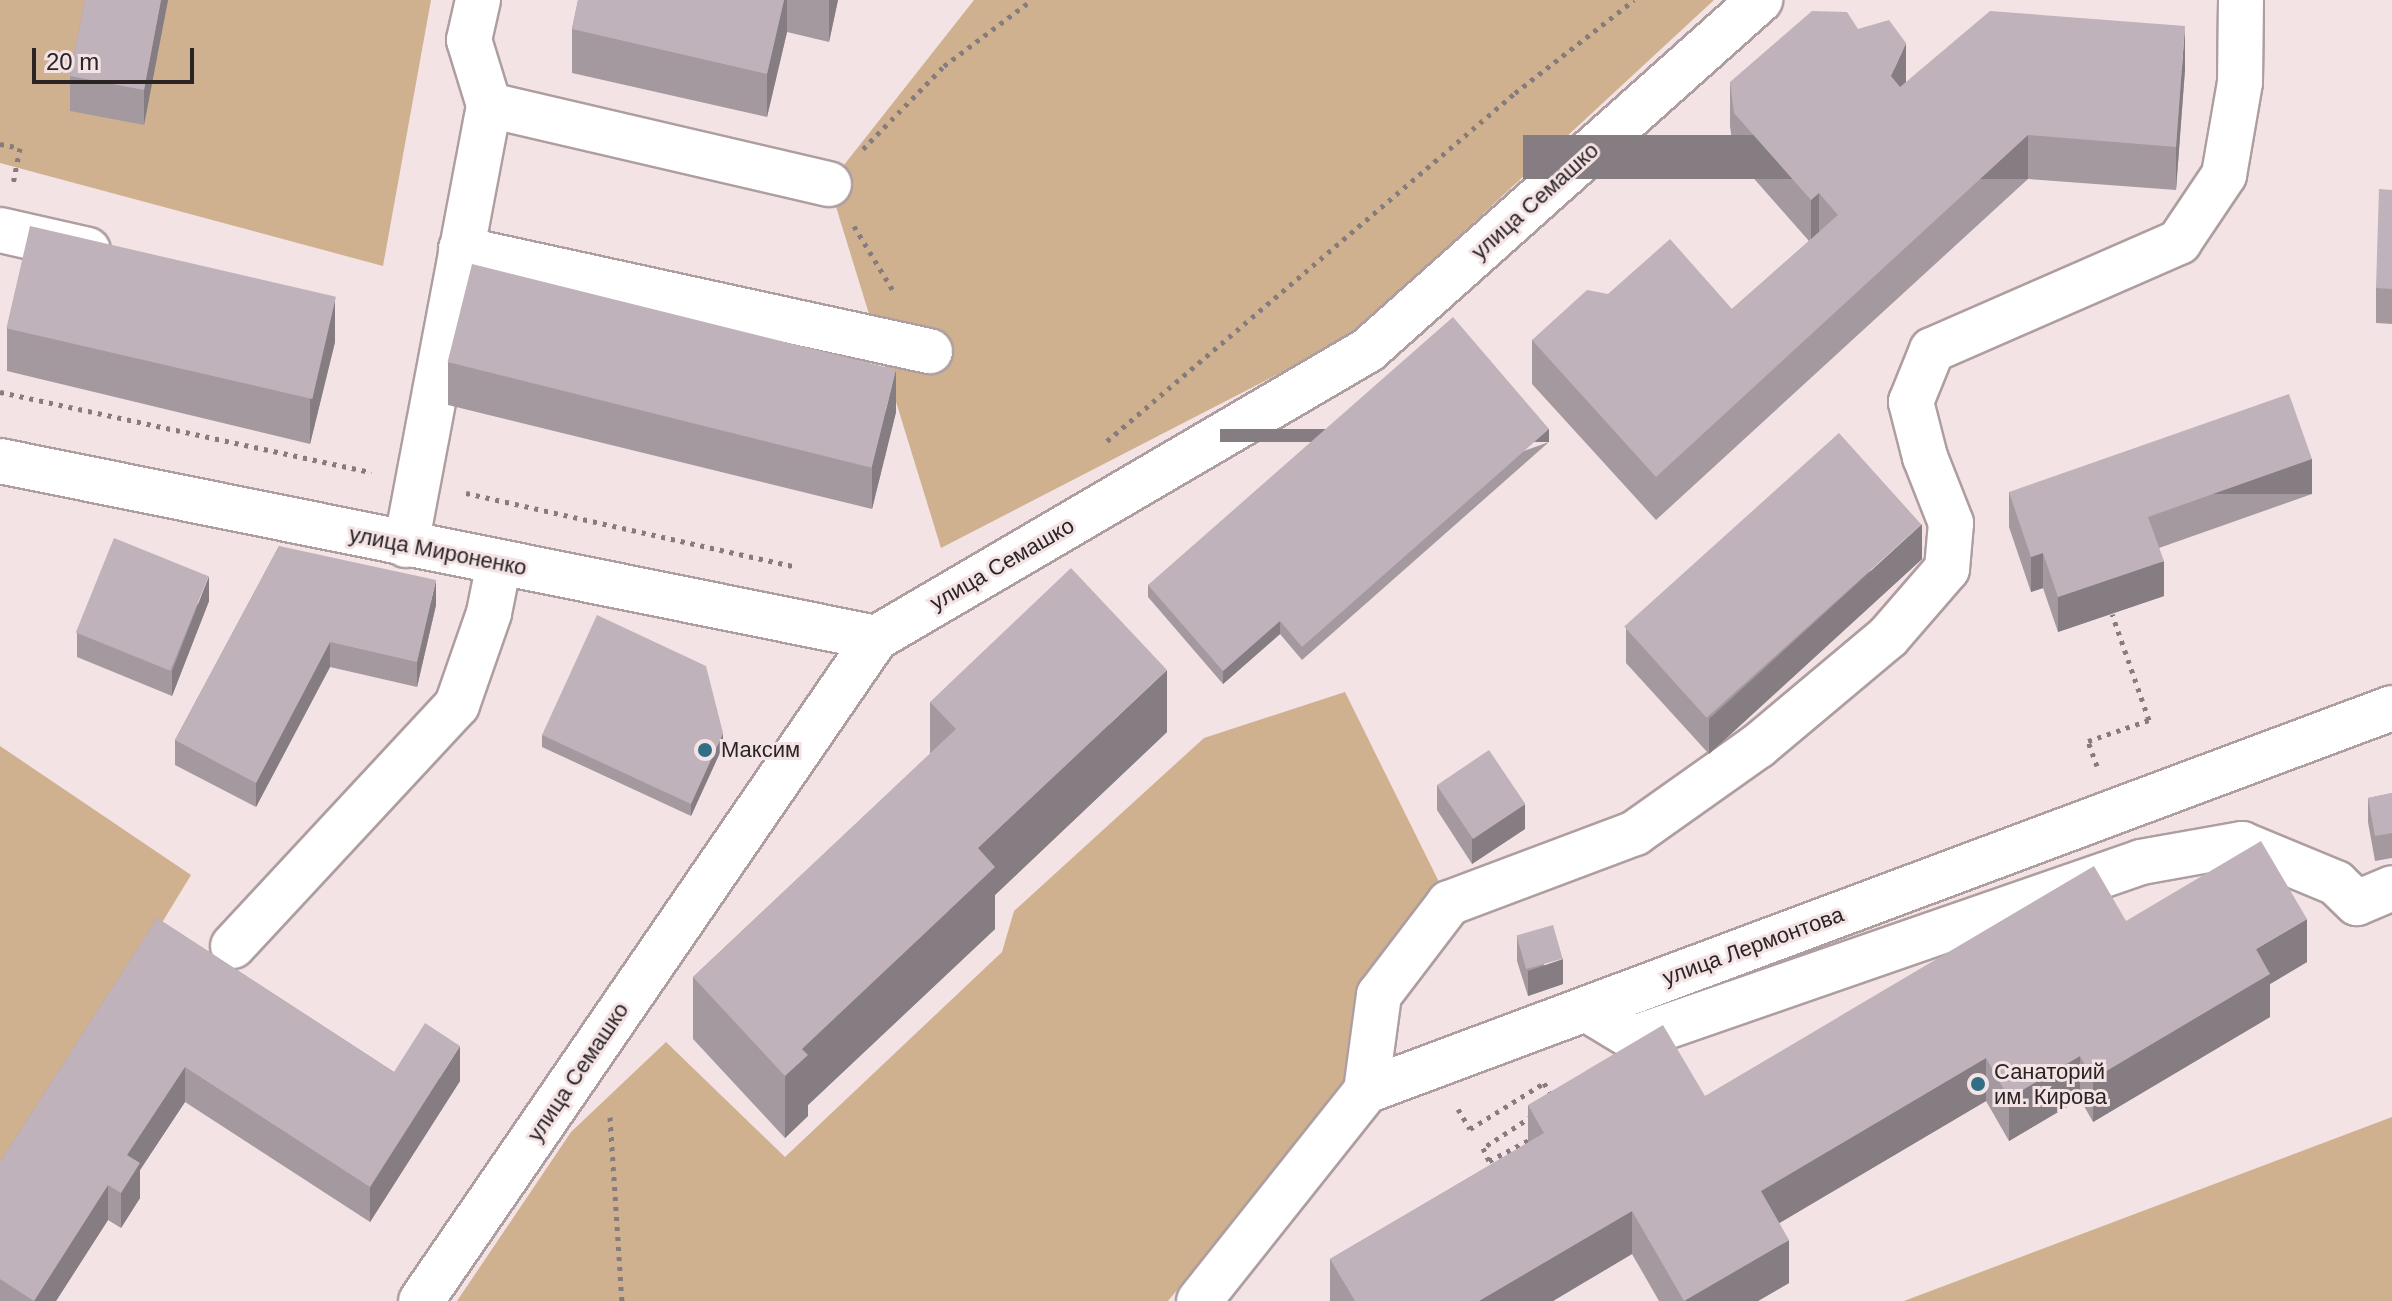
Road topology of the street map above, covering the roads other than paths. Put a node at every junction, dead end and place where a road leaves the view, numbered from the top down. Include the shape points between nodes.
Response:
1 (478, 0) edge
2 (1760, 0) edge
3 (2241, 0) edge
4 (489, 105) junction
5 (829, 184) road end
6 (0, 230) edge
7 (461, 249) junction
8 (122, 257) edge
9 (930, 351) road end
10 (0, 461) edge
11 (406, 545) junction
12 (499, 563) junction
13 (876, 638) junction
14 (2392, 708) edge
15 (2392, 888) edge
16 (233, 946) dead end
17 (1586, 1009) junction
18 (1366, 1091) junction
19 (421, 1301) edge
20 (1199, 1301) edge

1 - 4 street via 469,40
2 - 13 street, улица Семашко via 1368,350
3 - 18 street via 2240,82 2224,175 2179,242 1932,350 1911,402 1951,523 1947,569 1864,657 1758,746 1635,833 1449,903 1379,995
4 - 5 street
4 - 7 street
6 - 8 street
7 - 9 street
7 - 11 street
10 - 11 street, улица Мироненко
11 - 12 street, улица Мироненко
12 - 13 street, улица Мироненко
12 - 16 street via 489,613 457,705
13 - 19 street, улица Семашко
14 - 17 street, улица Лермонтова
15 - 17 street via 2357,903 2336,883 2242,844 2141,862 1634,1038
17 - 18 street, улица Лермонтова
18 - 20 street

